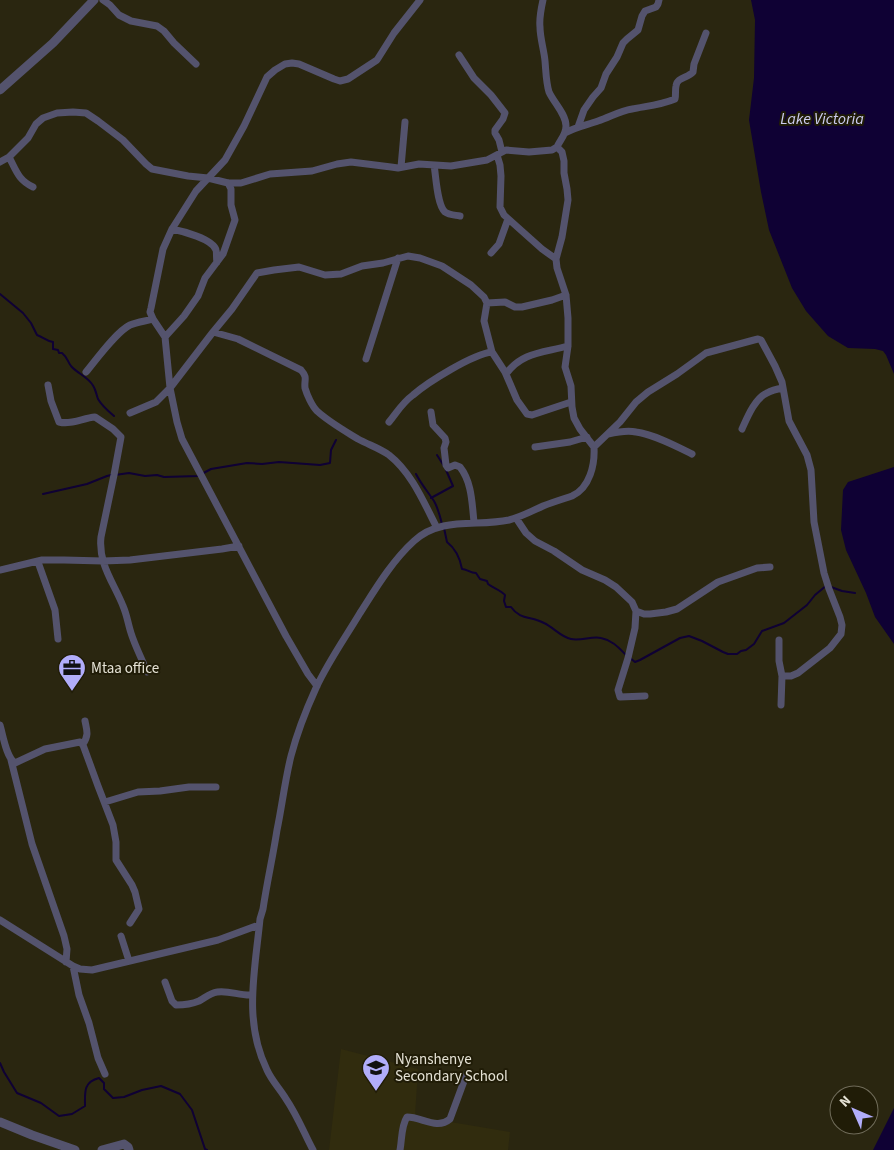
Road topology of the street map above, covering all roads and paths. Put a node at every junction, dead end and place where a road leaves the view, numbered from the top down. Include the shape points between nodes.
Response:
1 (94, 0) edge
2 (103, 0) edge
3 (420, 0) edge
4 (543, 0) edge
5 (659, 0) edge
6 (706, 33) dead end
7 (459, 55) dead end
8 (196, 64) dead end
9 (0, 90) edge
10 (405, 122) dead end
11 (578, 127) junction
12 (565, 133) junction
13 (557, 147) junction
14 (499, 154) junction
15 (9, 157) junction
16 (0, 162) edge
17 (434, 166) junction
18 (401, 167) junction
19 (208, 178) junction
20 (228, 183) junction
21 (33, 187) dead end
22 (460, 216) dead end
23 (508, 219) junction
24 (172, 229) junction
25 (491, 253) dead end
26 (398, 258) junction
27 (556, 259) junction
28 (217, 262) junction
29 (566, 294) junction
30 (487, 303) junction
31 (153, 319) junction
32 (212, 332) junction
33 (165, 338) junction
34 (568, 346) junction
35 (492, 352) junction
36 (366, 360) dead end
37 (86, 372) dead end
38 (506, 374) junction
39 (48, 384) dead end
40 (170, 388) junction
41 (783, 388) junction
42 (572, 402) junction
43 (431, 412) dead end
44 (130, 413) dead end
45 (389, 422) dead end
46 (742, 429) dead end
47 (607, 434) junction
48 (587, 437) junction
49 (594, 447) junction
50 (535, 448) dead end
51 (692, 454) dead end
52 (516, 518) junction
53 (474, 522) junction
54 (437, 528) junction
55 (239, 546) junction
56 (103, 561) junction
57 (38, 562) junction
58 (770, 567) dead end
59 (0, 570) edge
60 (636, 611) junction
61 (58, 639) dead end
62 (779, 640) dead end
63 (147, 672) dead end
64 (782, 676) junction
65 (317, 686) junction
66 (645, 696) dead end
67 (781, 705) dead end
68 (85, 721) dead end
69 (0, 725) edge
70 (83, 744) junction
71 (11, 760) junction
72 (216, 787) dead end
73 (105, 802) junction
74 (0, 920) edge
75 (130, 923) dead end
76 (259, 926) junction
77 (121, 936) dead end
78 (129, 961) junction
79 (69, 964) junction
80 (165, 982) dead end
81 (252, 995) junction
82 (467, 1073) dead end
83 (105, 1074) dead end
84 (0, 1122) edge
85 (75, 1150) edge
86 (102, 1150) edge
87 (130, 1150) edge
88 (313, 1150) edge
89 (400, 1150) edge

1 - 9 street via 53,43
2 - 8 street via 131,21 157,26
3 - 19 street via 377,60 348,79 340,81 292,63 272,72 225,160
4 - 12 street via 540,27 548,86 564,120
5 - 11 street via 656,7 645,11 638,30 623,43 602,88 584,110
6 - 11 street via 693,72 676,85 675,99 632,108
7 - 14 street via 474,78 505,113 495,130
10 - 18 street
11 - 12 street
12 - 13 street
13 - 14 street via 529,152 510,150
13 - 27 street via 564,161 568,200
14 - 17 street via 480,162
14 - 23 street via 500,207
15 - 16 street
15 - 19 street via 43,118 57,112 80,112 98,120 152,168
15 - 21 street via 21,179
17 - 18 street
17 - 22 street via 441,206 446,212
18 - 20 street via 351,162
19 - 20 street
19 - 24 street
20 - 28 street via 232,189 235,223
23 - 25 street via 499,244
23 - 27 street
24 - 28 street via 202,238 215,247
24 - 31 street via 157,274 150,312
26 - 30 street via 416,257 442,266 479,292
26 - 32 street via 341,274 325,275 299,267 257,273
26 - 36 street
27 - 29 street
28 - 33 street via 205,278 198,296
29 - 30 street via 522,307 505,302
29 - 34 street
30 - 35 street via 484,321
31 - 33 street
31 - 37 street via 124,328
32 - 40 street
32 - 54 street via 238,339 301,370 306,379 305,388 316,410 399,464
33 - 40 street
34 - 38 street via 525,357
34 - 42 street via 566,367
35 - 38 street
35 - 45 street via 473,358 421,389
38 - 42 street via 527,414
39 - 56 street via 59,422 95,417 121,437 101,537
40 - 44 street via 156,402
40 - 55 street via 182,439
41 - 46 street via 762,396
41 - 47 street via 761,340 729,346 706,353 648,392
41 - 64 street via 789,421 811,470 815,529 824,573 842,626 841,634 830,648 798,673
42 - 48 street via 574,418
43 - 53 street via 435,428 445,438 446,465 448,468 457,465 466,476
47 - 49 street
47 - 51 street via 638,432
48 - 49 street
48 - 50 street
49 - 52 street via 588,482 578,492
52 - 53 street
52 - 60 street via 535,541 616,587 632,602
53 - 54 street
54 - 65 street via 414,540 379,583
55 - 56 street
55 - 65 street via 286,636
56 - 57 street
56 - 63 street
57 - 59 street
57 - 61 street via 55,610
58 - 60 street via 757,568 718,582 677,609 650,614
60 - 66 street via 632,642 618,690 620,697 624,698
62 - 64 street
64 - 67 street
65 - 76 street via 291,757
68 - 70 street via 87,738
69 - 71 street
70 - 71 street via 45,749 17,763
70 - 73 street
71 - 79 street via 32,844 64,936
72 - 73 street via 138,792
73 - 75 street via 113,825 116,860 132,885 138,902 138,911
74 - 79 street
76 - 78 street via 218,940
76 - 81 street
77 - 78 street
78 - 79 street via 92,970
79 - 83 street
80 - 81 street via 176,1005 194,1003 220,991
81 - 88 street via 256,1041 267,1072 298,1118
82 - 89 street via 450,1119 444,1124 437,1124 407,1117
84 - 85 street
86 - 87 street via 123,1144

